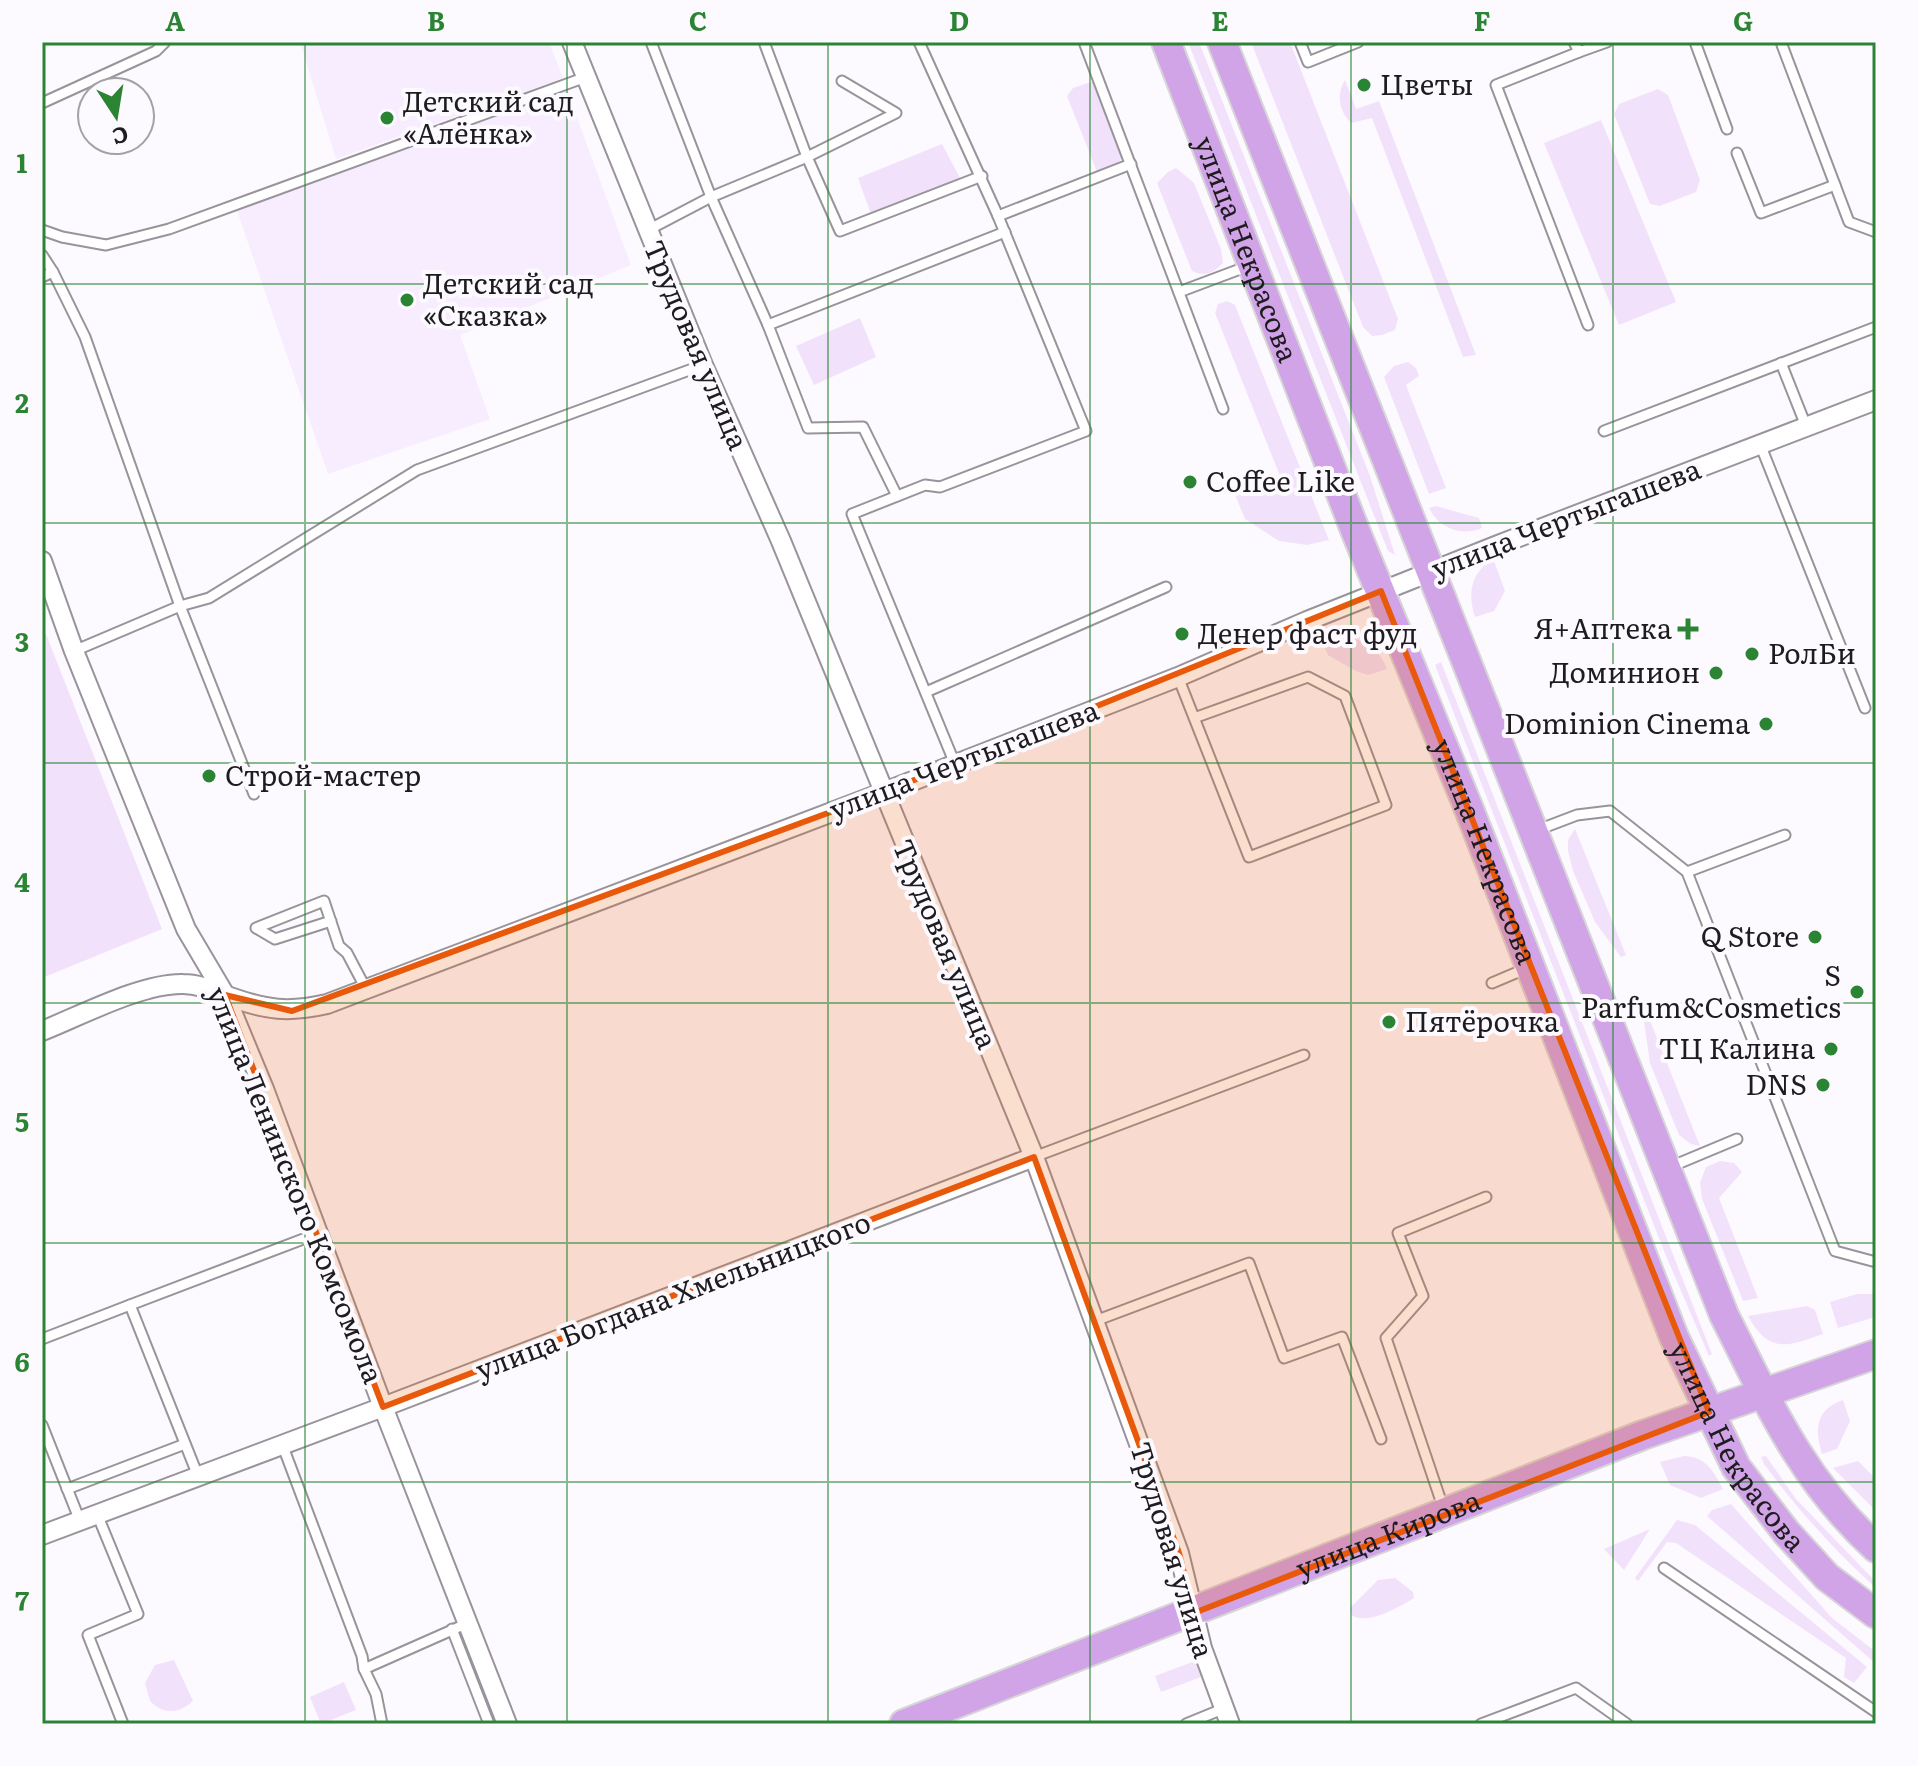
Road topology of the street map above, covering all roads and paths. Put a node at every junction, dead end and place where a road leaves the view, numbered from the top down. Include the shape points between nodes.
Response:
1 (165, 42) edge
2 (572, 42) edge
3 (651, 42) edge
4 (764, 42) edge
5 (919, 42) edge
6 (1084, 42) edge
7 (1166, 42) edge
8 (1222, 42) edge
9 (1300, 42) edge
10 (1358, 42) edge
11 (1574, 42) edge
12 (1607, 42) edge
13 (1695, 42) edge
14 (1782, 45) dead end
15 (1579, 52) junction
16 (586, 77) junction
17 (842, 81) dead end
18 (42, 103) edge
19 (1727, 129) dead end
20 (1737, 153) dead end
21 (807, 157) junction
22 (1131, 164) junction
23 (982, 176) junction
24 (1835, 185) junction
25 (711, 197) junction
26 (998, 216) junction
27 (42, 230) edge
28 (647, 231) junction
29 (1005, 232) junction
30 (1876, 232) edge
31 (42, 255) edge
32 (1253, 264) junction
33 (53, 272) junction
34 (42, 277) edge
35 (1179, 292) junction
36 (768, 325) junction
37 (1588, 325) dead end
38 (1876, 327) edge
39 (1781, 363) junction
40 (703, 365) junction
41 (1876, 400) edge
42 (1223, 409) dead end
43 (1806, 426) junction
44 (1604, 431) dead end
45 (1760, 444) junction
46 (897, 496) junction
47 (42, 561) edge
48 (1429, 572) junction
49 (1166, 587) dead end
50 (1381, 591) junction
51 (180, 606) junction
52 (74, 651) junction
53 (1178, 677) junction
54 (926, 692) junction
55 (1865, 708) dead end
56 (1194, 718) junction
57 (955, 764) junction
58 (882, 793) junction
59 (254, 794) dead end
60 (1533, 832) junction
61 (1785, 835) dead end
62 (1687, 872) junction
63 (331, 921) junction
64 (1530, 967) junction
65 (1492, 983) dead end
66 (366, 989) junction
67 (225, 995) junction
68 (42, 1031) edge
69 (1304, 1055) dead end
70 (1737, 1139) dead end
71 (1034, 1157) junction
72 (1665, 1169) junction
73 (1486, 1197) dead end
74 (319, 1233) junction
75 (1876, 1262) edge
76 (130, 1305) junction
77 (1095, 1321) junction
78 (42, 1339) edge
79 (1876, 1354) edge
80 (1764, 1393) junction
81 (383, 1407) junction
82 (1709, 1412) junction
83 (42, 1425) edge
84 (1381, 1439) dead end
85 (185, 1444) junction
86 (282, 1444) junction
87 (198, 1476) junction
88 (67, 1489) junction
89 (1446, 1513) junction
90 (89, 1518) junction
91 (42, 1535) edge
92 (1876, 1548) edge
93 (1664, 1568) dead end
94 (1194, 1613) junction
95 (1876, 1614) edge
96 (460, 1626) junction
97 (364, 1669) junction
98 (1876, 1712) edge
99 (1228, 1716) edge
100 (123, 1724) edge
101 (382, 1724) edge
102 (489, 1724) edge
103 (507, 1724) edge
104 (904, 1724) edge
105 (1186, 1724) edge
106 (1481, 1724) edge
107 (1627, 1724) edge

1 - 18 lane via 156,51
2 - 16 street, Трудовая улица
3 - 25 lane
4 - 21 lane
5 - 23 lane
6 - 22 lane
7 - 32 main road, улица Некрасова
8 - 48 main road, улица Некрасова
9 - 10 lane via 1308,62
11 - 15 lane
12 - 15 lane
13 - 19 lane
14 - 24 lane
15 - 37 lane via 1496,85
16 - 27 lane via 169,229 106,245
16 - 28 street, Трудовая улица
17 - 21 lane via 896,113
20 - 24 lane via 1761,213
21 - 23 lane via 840,231
21 - 25 lane
22 - 26 lane
22 - 35 lane
23 - 26 lane
24 - 30 lane via 1849,222
25 - 28 lane
25 - 36 lane
26 - 29 lane
28 - 40 street, Трудовая улица
29 - 36 lane
29 - 46 lane via 1086,431 940,487 925,485
31 - 33 lane
32 - 35 lane
32 - 50 main road, улица Некрасова
33 - 34 lane
33 - 51 lane via 85,337
35 - 42 lane
36 - 46 lane via 808,428 863,427
38 - 39 lane
39 - 43 lane
39 - 44 lane
40 - 51 lane via 417,470 209,598
40 - 58 street, Трудовая улица via 781,541
41 - 43 street, улица Чертыгашева
43 - 45 street, улица Чертыгашева
45 - 48 street, улица Чертыгашева
45 - 55 lane
46 - 54 lane via 852,514
47 - 52 street, улица Ленинского Комсомола
48 - 50 street, улица Чертыгашева
48 - 60 main road, улица Некрасова
49 - 54 lane
50 - 53 street, улица Чертыгашева
50 - 64 main road, улица Некрасова
51 - 52 lane
51 - 59 lane
52 - 67 street, улица Ленинского Комсомола via 186,929
53 - 56 lane
53 - 57 street, улица Чертыгашева
54 - 57 lane
56 - 56 lane via 1249,857 1386,805 1345,696 1308,677
57 - 58 street, улица Чертыгашева
58 - 66 street, улица Чертыгашева
58 - 71 street, Трудовая улица
60 - 62 lane via 1577,815 1610,811
60 - 72 main road, улица Некрасова
61 - 62 lane
62 - 75 lane via 1835,1251
63 - 63 lane via 324,901 256,928 275,939
63 - 66 lane via 339,946
64 - 65 lane
64 - 82 main road, улица Некрасова via 1674,1337
66 - 67 street, улица Чертыгашева via 292,1011
67 - 68 street, улица Чертыгашева via 195,985 168,985
67 - 74 street, улица Ленинского Комсомола
69 - 71 lane, улица Богдана Хмельницкого
70 - 72 lane
71 - 77 street, Трудовая улица
71 - 81 street, улица Богдана Хмельницкого
72 - 80 main road, улица Некрасова via 1724,1315
73 - 89 lane via 1398,1233 1423,1296 1386,1338
74 - 76 lane
74 - 81 street, улица Ленинского Комсомола
76 - 78 lane
76 - 85 lane
77 - 84 lane via 1249,1263 1284,1358 1342,1337
77 - 94 street, Трудовая улица via 1179,1553
79 - 80 main road, улица Кирова
80 - 82 main road, улица Кирова
80 - 92 main road, улица Некрасова via 1805,1469
81 - 86 street, улица Богдана Хмельницкого
81 - 96 street, улица Ленинского Комсомола
82 - 89 main road, улица Кирова
82 - 95 main road, улица Некрасова via 1736,1467 1786,1532 1827,1577
83 - 88 lane
85 - 87 lane
85 - 88 lane
86 - 87 street, улица Богдана Хмельницкого
86 - 97 lane
87 - 90 street, улица Богдана Хмельницкого
88 - 90 lane
89 - 94 main road, улица Кирова
90 - 91 street, улица Богдана Хмельницкого
90 - 100 lane via 138,1614 88,1635
93 - 98 lane
94 - 99 street, Трудовая улица
94 - 104 main road, улица Кирова
96 - 97 lane
96 - 102 lane
96 - 103 street, улица Ленинского Комсомола
97 - 101 lane
99 - 105 lane
106 - 107 lane via 1576,1688

